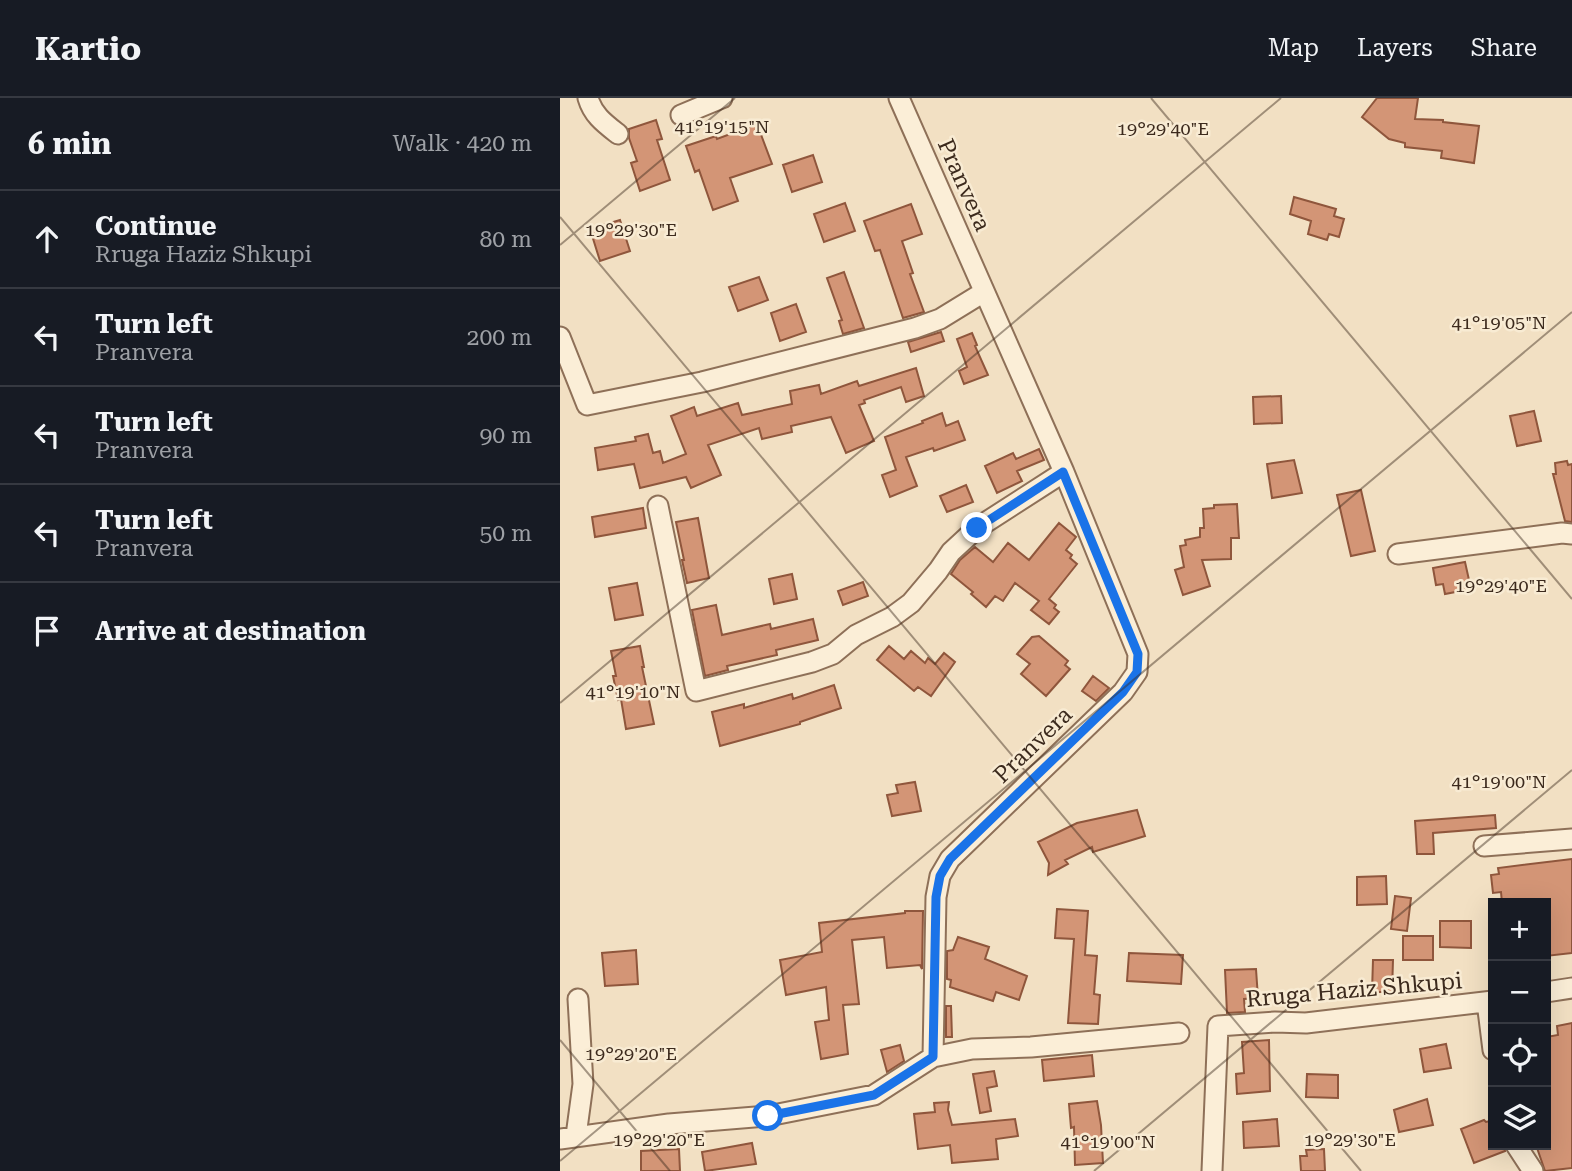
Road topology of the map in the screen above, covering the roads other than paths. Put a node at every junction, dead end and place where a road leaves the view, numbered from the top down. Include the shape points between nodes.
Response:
1 (588, 98) edge
2 (723, 98) edge
3 (899, 98) edge
4 (681, 115) dead end
5 (618, 134) dead end
6 (984, 292) junction
7 (560, 337) edge
8 (1063, 472) junction
9 (658, 506) dead end
10 (1572, 534) edge
11 (1398, 554) dead end
12 (1572, 839) edge
13 (1484, 846) dead end
14 (1572, 988) edge
15 (1551, 991) edge
16 (578, 999) dead end
17 (1488, 1002) edge
18 (1179, 1033) dead end
19 (933, 1057) junction
20 (568, 1138) edge
21 (1519, 1150) edge
22 (1212, 1171) edge
23 (1533, 1171) edge

1 - 5 street via 600,120
2 - 4 street
3 - 6 street, Pranvera
6 - 7 street via 940,319 915,328 702,382 587,405
6 - 8 street, Pranvera
8 - 9 street via 969,534 911,603 833,654 696,691
8 - 19 street, Pranvera via 1138,654 1137,672 1123,692 950,859 940,876
10 - 11 street
12 - 13 street
14 - 15 street
16 - 20 street via 583,1084
17 - 22 street, Rruga Haziz Shkupi via 1306,1023 1218,1026
18 - 19 street via 972,1049
19 - 20 street via 874,1095 768,1116
21 - 23 street

